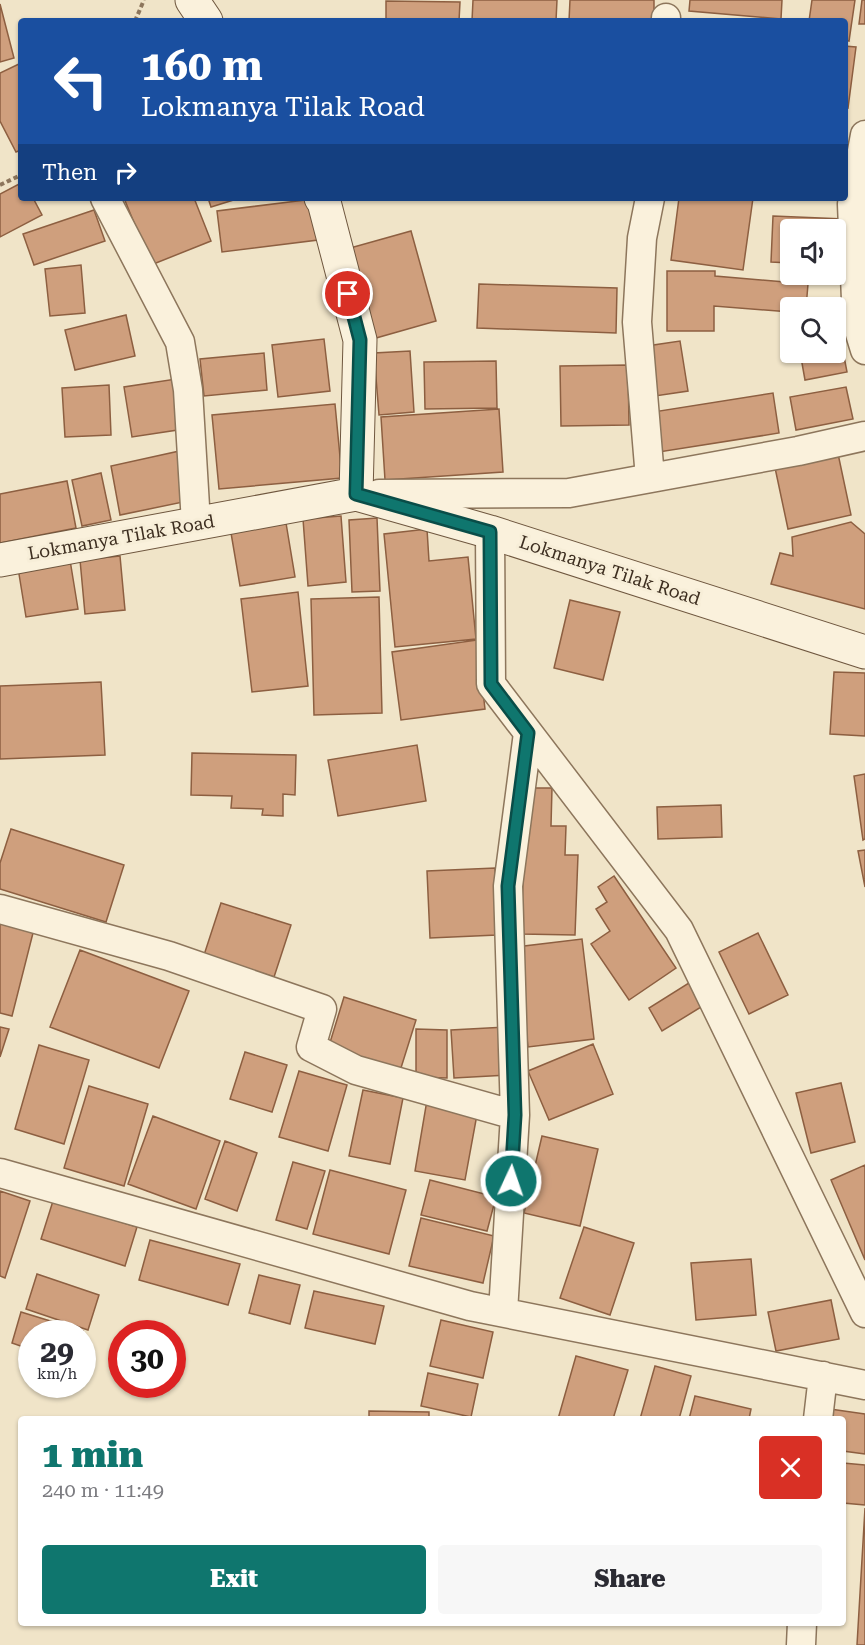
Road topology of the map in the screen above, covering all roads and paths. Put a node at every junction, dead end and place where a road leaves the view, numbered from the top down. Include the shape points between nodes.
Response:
1 (144, 0) edge
2 (192, 0) edge
3 (136, 18) edge
4 (204, 18) edge
5 (865, 135) edge
6 (18, 176) edge
7 (0, 185) edge
8 (107, 201) edge
9 (323, 201) edge
10 (649, 201) edge
11 (865, 350) edge
12 (865, 436) edge
13 (650, 478) junction
14 (356, 494) junction
15 (196, 524) junction
16 (490, 532) junction
17 (0, 560) edge
18 (865, 652) edge
19 (528, 733) junction
20 (0, 909) edge
21 (515, 1115) junction
22 (0, 1173) edge
23 (503, 1312) junction
24 (865, 1312) edge
25 (823, 1376) junction
26 (865, 1385) edge
27 (818, 1416) edge
28 (802, 1626) edge
29 (801, 1645) edge

1 - 3 path
2 - 4 main road
5 - 11 street via 852,204 857,324
6 - 7 path
8 - 15 street via 180,342 188,390
9 - 14 main road via 360,340
10 - 13 street via 642,238 637,322
12 - 13 street
13 - 14 street via 569,493
14 - 15 main road, Lokmanya Tilak Road
14 - 16 main road, Lokmanya Tilak Road
15 - 17 main road, Lokmanya Tilak Road
16 - 18 main road, Lokmanya Tilak Road
16 - 19 street via 491,684
19 - 21 street via 508,886
19 - 24 street via 679,930
20 - 21 street via 169,956 322,1009 311,1047 356,1070
21 - 23 street
22 - 23 street via 470,1306
23 - 25 street
25 - 26 street
25 - 27 street
28 - 29 street

